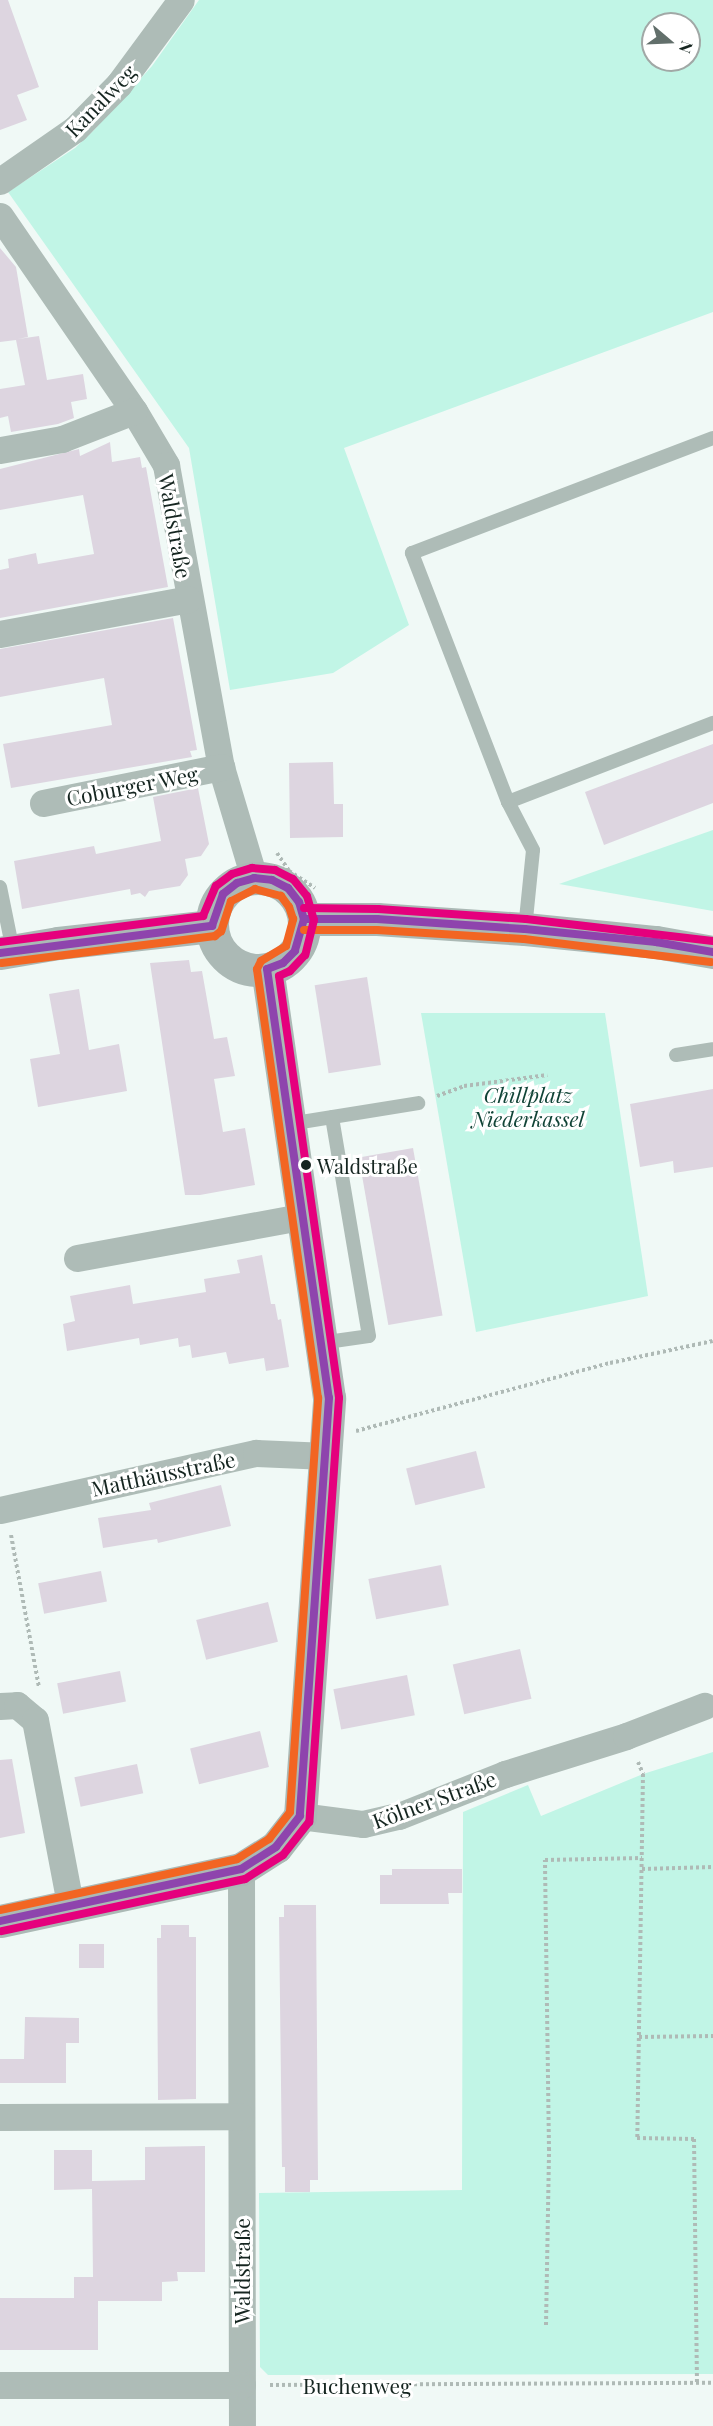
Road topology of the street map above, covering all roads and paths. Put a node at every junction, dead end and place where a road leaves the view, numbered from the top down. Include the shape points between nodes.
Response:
1 (181, 0) edge
2 (0, 181) edge
3 (0, 216) edge
4 (134, 411) junction
5 (713, 438) edge
6 (0, 450) edge
7 (188, 599) junction
8 (0, 634) edge
9 (713, 723) edge
10 (221, 766) junction
11 (508, 802) junction
12 (43, 803) dead end
13 (254, 878) junction
14 (0, 887) edge
15 (304, 920) junction
16 (212, 926) junction
17 (525, 929) junction
18 (6, 952) edge
19 (713, 952) edge
20 (267, 969) junction
21 (713, 1049) edge
22 (676, 1055) dead end
23 (547, 1075) dead end
24 (418, 1103) joint
25 (333, 1117) junction
26 (287, 1125) junction
27 (300, 1217) junction
28 (77, 1258) dead end
29 (713, 1341) edge
30 (320, 1343) junction
31 (327, 1447) junction
32 (3, 1509) edge
33 (0, 1706) edge
34 (704, 1706) dead end
35 (35, 1720) junction
36 (627, 1736) junction
37 (300, 1816) junction
38 (642, 1858) junction
39 (713, 1867) edge
40 (241, 1869) junction
41 (642, 1869) junction
42 (71, 1908) junction
43 (0, 1921) edge
44 (713, 2036) edge
45 (639, 2037) junction
46 (240, 2116) junction
47 (0, 2117) edge
48 (546, 2325) dead end
49 (697, 2383) junction
50 (713, 2383) edge
51 (0, 2385) edge
52 (242, 2385) junction
53 (242, 2426) edge

1 - 2 street, Kanalweg via 119,84 75,129
3 - 4 street, Waldstraße
4 - 6 street via 62,439
4 - 7 street, Waldstraße via 166,465
5 - 11 lane via 412,553
7 - 8 street
7 - 10 street, Waldstraße
9 - 11 lane
10 - 12 street, Coburger Weg
10 - 13 street, Waldstraße
11 - 17 lane via 533,850
13 - 15 street via 272,879 288,888 299,902
13 - 16 street via 237,883 223,894
14 - 18 lane
15 - 17 street
15 - 20 street via 295,951 283,963
16 - 18 street
16 - 20 street via 216,941 230,959 251,969
17 - 19 street via 656,942
20 - 26 street
21 - 22 lane
23 - 24 path via 464,1086
24 - 25 lane
25 - 26 lane
25 - 30 lane via 369,1335
26 - 27 street
27 - 28 street
27 - 30 street
29 - 31 path via 610,1363
30 - 31 street via 329,1398
31 - 32 street, Matthäusstraße via 256,1453
31 - 37 street
32 - 35 path via 40,1690
33 - 35 street via 17,1705
34 - 36 street, Kölner Straße
35 - 42 street
36 - 37 street, Kölner Straße via 505,1773 399,1816 363,1824
36 - 38 path via 643,1774
37 - 40 street via 276,1847
38 - 41 path
38 - 48 path via 545,1860 549,2150
39 - 41 path
40 - 42 street
40 - 46 street, Waldstraße
41 - 45 path
42 - 43 street
44 - 45 path
45 - 49 path via 637,2138 694,2139
46 - 47 street
46 - 52 street, Waldstraße
49 - 50 path, Buchenweg
49 - 52 path, Buchenweg
51 - 52 street
52 - 53 street, Waldstraße

